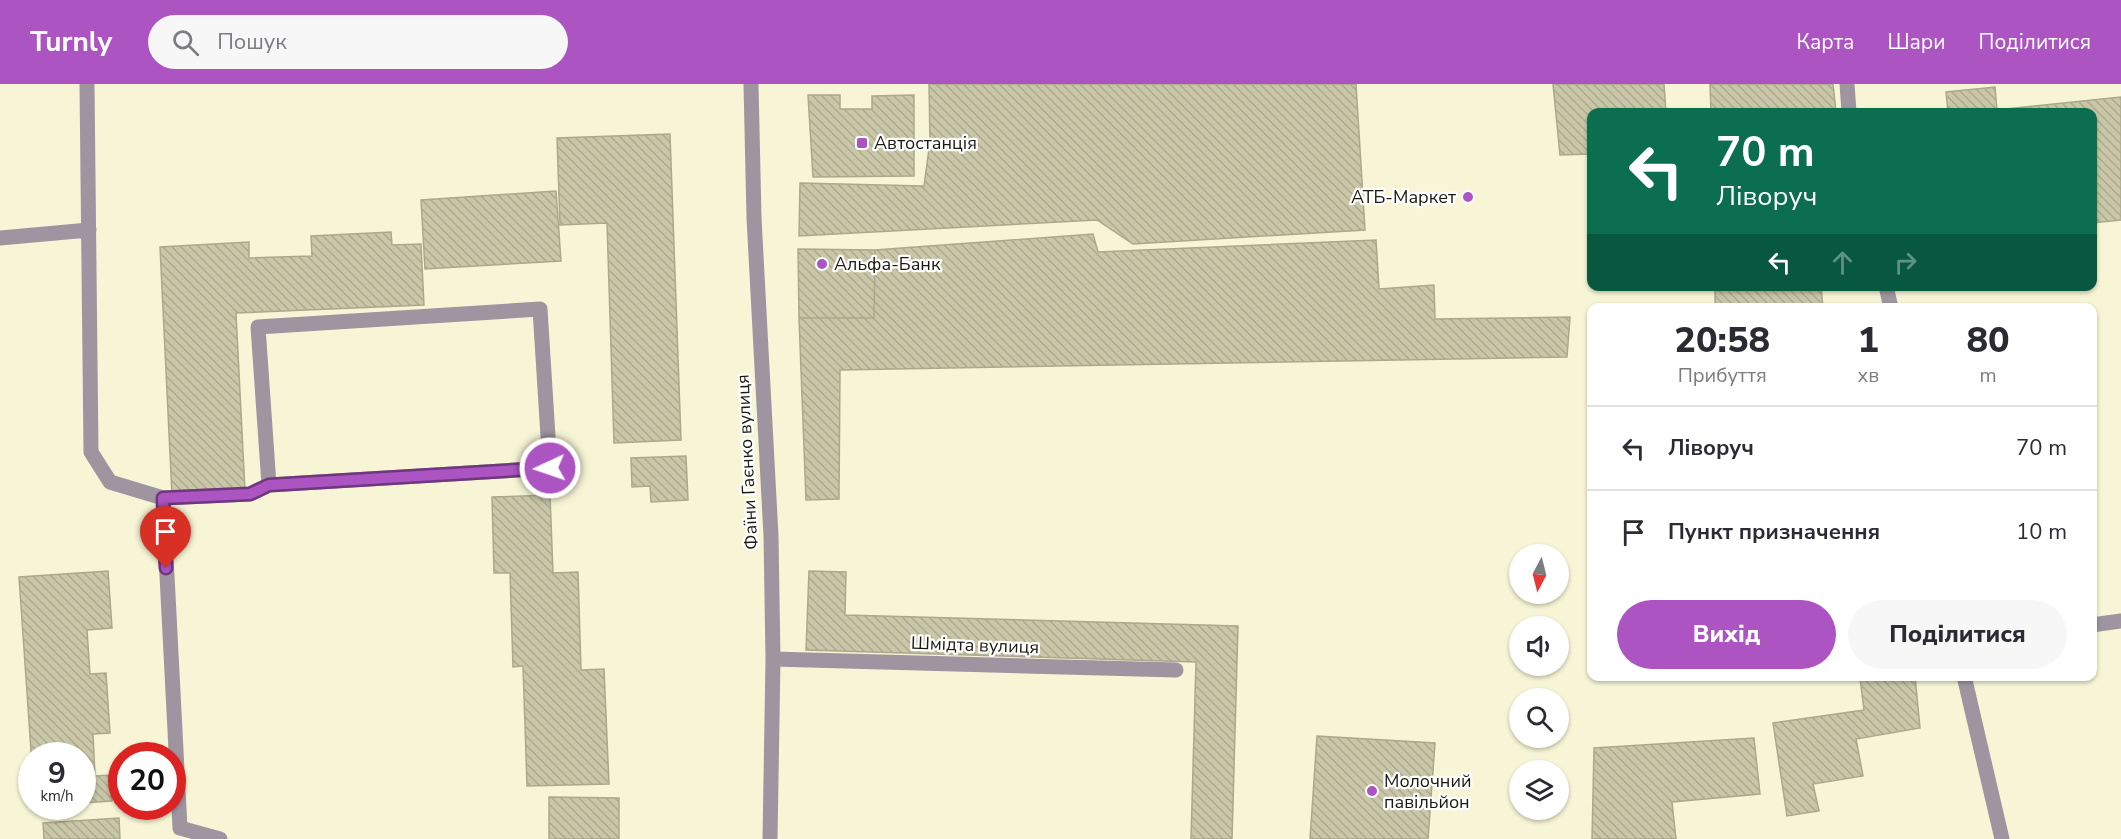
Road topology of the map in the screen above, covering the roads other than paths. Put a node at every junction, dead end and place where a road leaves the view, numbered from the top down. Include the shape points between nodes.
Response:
1 (87, 84) edge
2 (751, 84) edge
3 (1847, 84) edge
4 (1849, 108) edge
5 (89, 230) junction
6 (0, 238) edge
7 (269, 485) junction
8 (163, 498) junction
9 (2121, 621) edge
10 (2097, 624) edge
11 (773, 659) junction
12 (1176, 670) dead end
13 (1965, 681) edge
14 (220, 839) edge
15 (770, 839) edge
16 (2002, 839) edge

1 - 5 street
2 - 11 street, Фаїни Гаєнко вулиця
3 - 4 street
5 - 6 street
5 - 8 street via 91,452 110,482
7 - 7 street via 550,468 540,309 258,327
7 - 8 street via 250,494
8 - 14 street via 180,828
9 - 10 street
11 - 12 street, Шмідта вулиця
11 - 15 street, Фаїни Гаєнко вулиця
13 - 16 street

